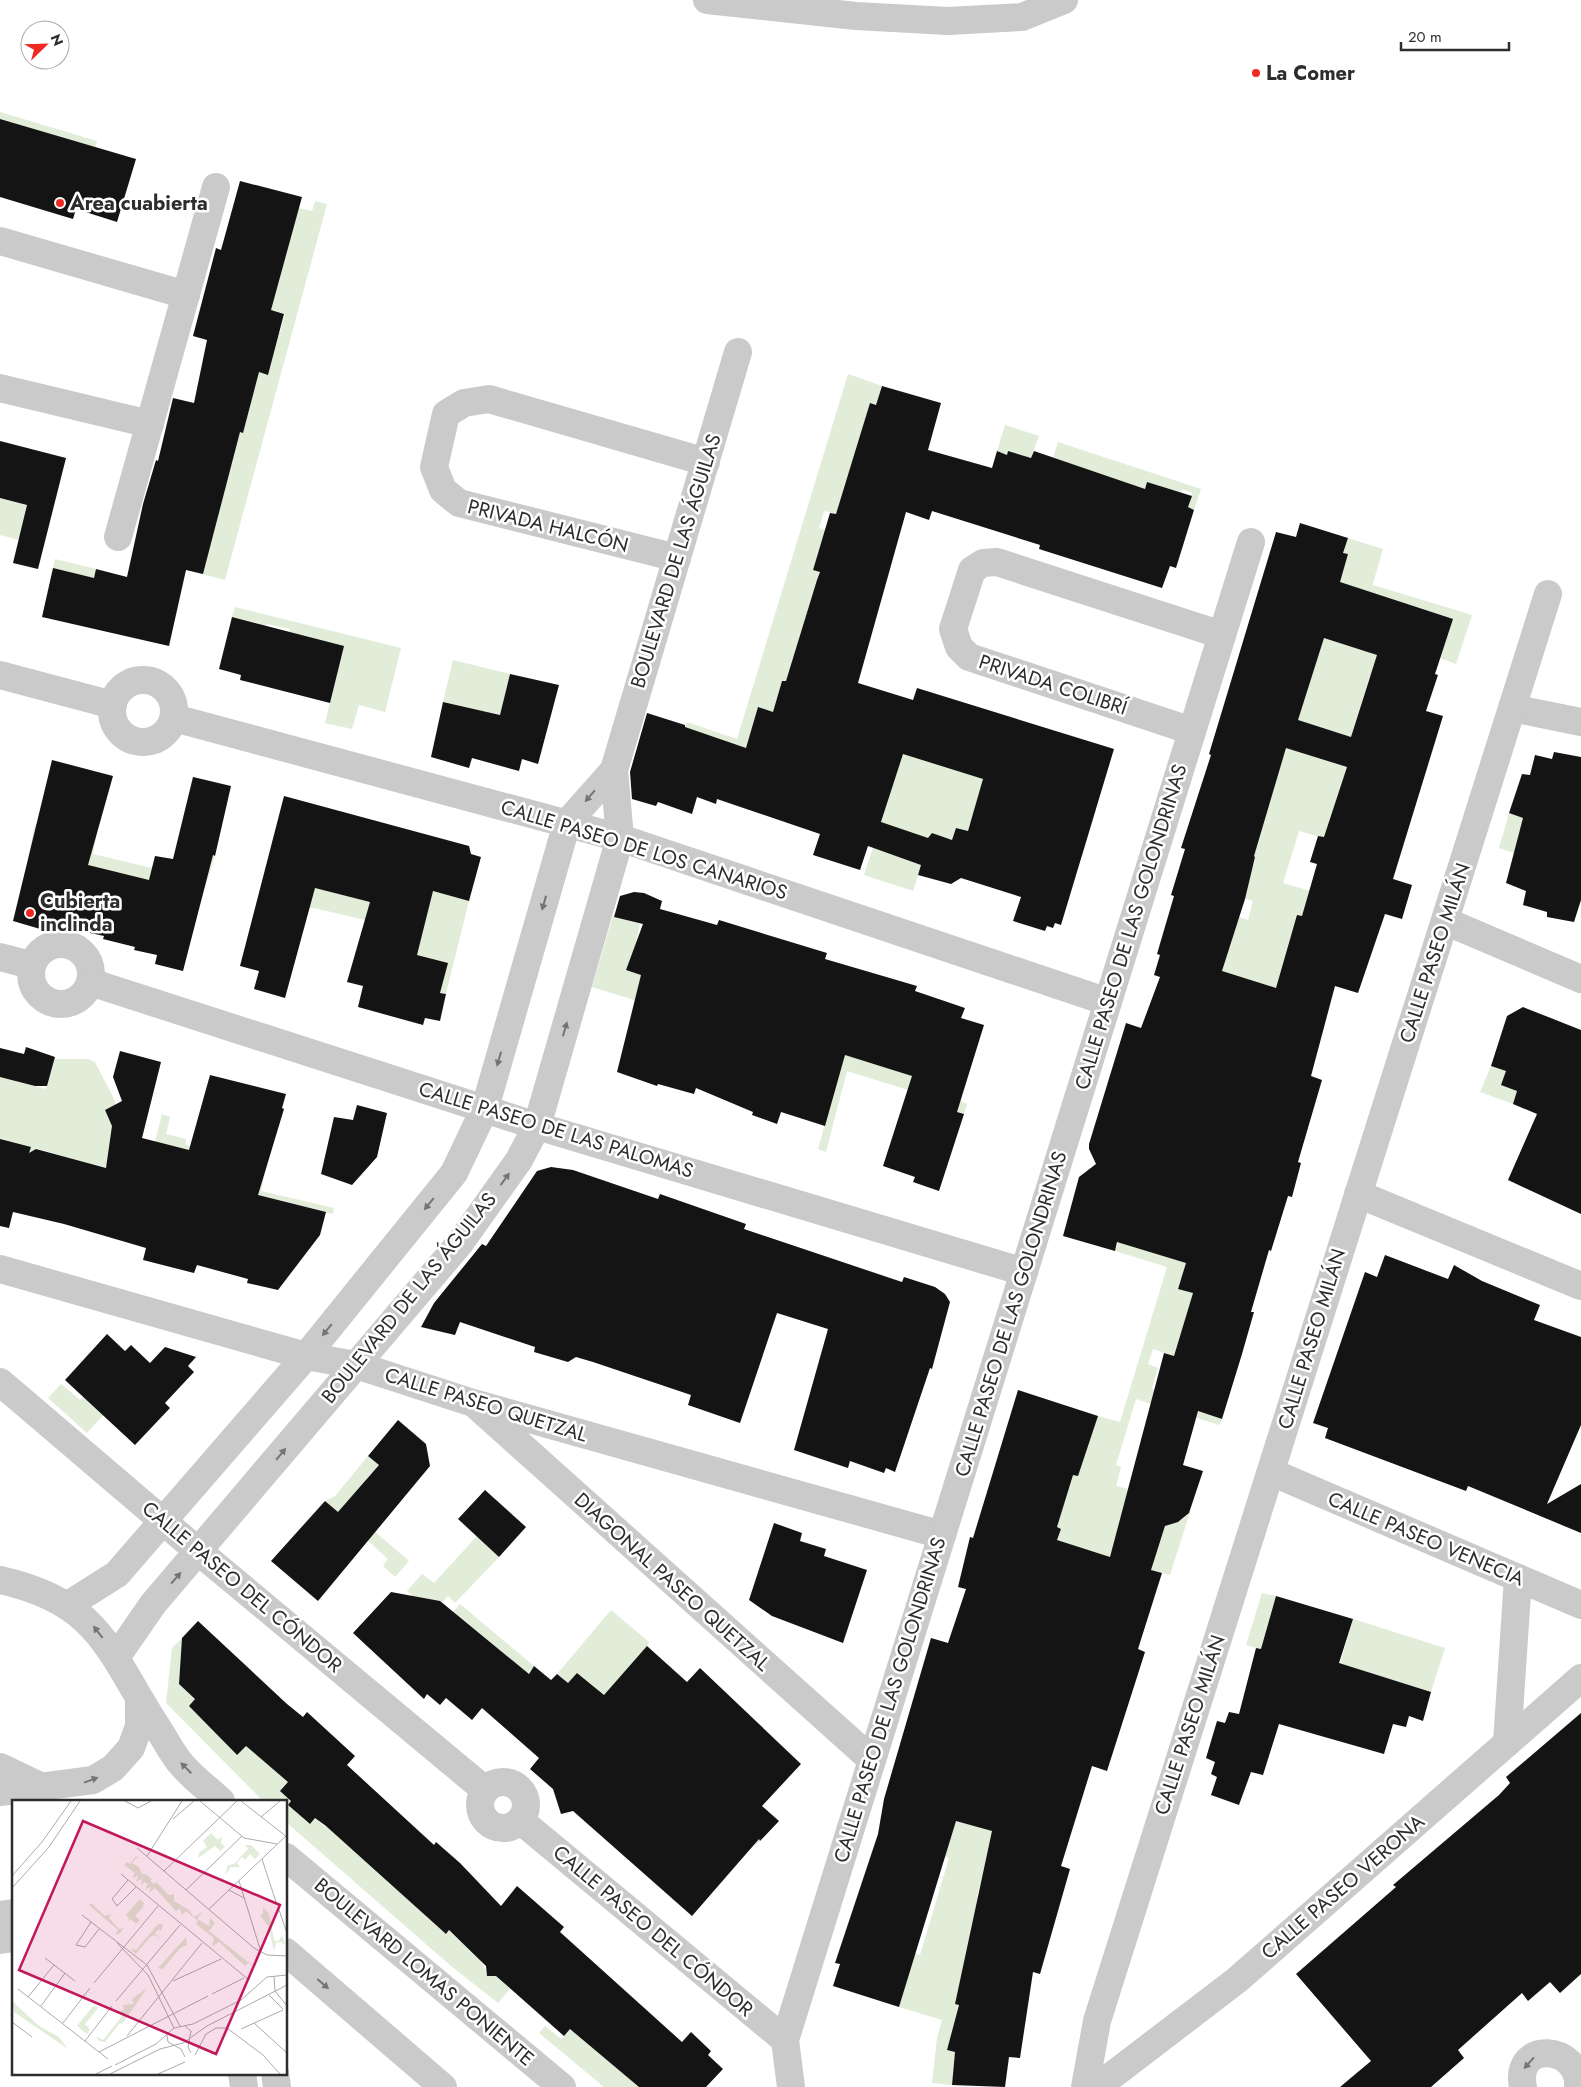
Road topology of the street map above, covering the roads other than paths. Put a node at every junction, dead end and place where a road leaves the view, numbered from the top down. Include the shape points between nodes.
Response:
1 (708, 0) edge
2 (1064, 0) edge
3 (216, 187) dead end
4 (0, 241) edge
5 (186, 295) junction
6 (738, 352) dead end
7 (0, 388) edge
8 (150, 424) junction
9 (706, 462) junction
10 (118, 537) dead end
11 (1251, 542) dead end
12 (677, 558) junction
13 (1548, 594) dead end
14 (1222, 634) junction
15 (0, 675) edge
16 (113, 705) junction
17 (1512, 708) junction
18 (174, 718) junction
19 (1581, 722) edge
20 (1192, 731) junction
21 (614, 770) junction
22 (567, 822) junction
23 (620, 838) junction
24 (1445, 921) junction
25 (0, 957) edge
26 (32, 965) junction
27 (1581, 979) edge
28 (90, 982) junction
29 (1108, 1002) junction
30 (485, 1108) junction
31 (537, 1126) junction
32 (1358, 1194) junction
33 (0, 1269) edge
34 (1024, 1272) junction
35 (1581, 1286) edge
36 (306, 1356) junction
37 (356, 1365) junction
38 (0, 1382) edge
39 (473, 1403) junction
40 (1270, 1472) junction
41 (163, 1520) junction
42 (942, 1535) junction
43 (198, 1551) junction
44 (1518, 1578) junction
45 (0, 1580) edge
46 (68, 1605) junction
47 (1581, 1605) edge
48 (117, 1656) junction
49 (1581, 1678) edge
50 (138, 1698) junction
51 (1507, 1743) junction
52 (872, 1760) junction
53 (0, 1767) edge
54 (0, 1792) edge
55 (53, 1794) edge
56 (220, 1800) edge
57 (288, 1859) edge
58 (288, 1954) edge
59 (785, 2040) junction
60 (1577, 2067) edge
61 (242, 2074) edge
62 (275, 2074) edge
63 (244, 2087) edge
64 (277, 2087) edge
65 (443, 2087) edge
66 (562, 2087) edge
67 (791, 2087) edge
68 (1085, 2087) edge
69 (1097, 2087) edge
70 (1523, 2087) edge

1 - 2 street via 856,16 948,21 1022,17
3 - 5 street
4 - 5 street
5 - 8 street
6 - 9 street, BOULEVARD DE LAS ÁGUILAS
7 - 8 street
8 - 10 street
9 - 12 street, BOULEVARD DE LAS ÁGUILAS
9 - 12 street, PRIVADA HALCÓN via 489,399 464,403 446,414 434,467 442,490 458,503
11 - 14 street, CALLE PASEO DE LAS GOLONDRINAS
12 - 21 street, BOULEVARD DE LAS ÁGUILAS
13 - 17 street, CALLE PASEO MILÁN
14 - 20 street, CALLE PASEO DE LAS GOLONDRINAS
14 - 20 street, PRIVADA COLIBRÍ via 997,562 983,563 972,570 953,629 959,647 969,657
15 - 16 street
16 - 18 street via 117,728 126,737 137,741 149,742 160,737
16 - 18 street via 126,684 137,680 150,681 169,694 174,705
17 - 19 street
17 - 24 street, CALLE PASEO MILÁN
18 - 22 street, CALLE PASEO DE LOS CANARIOS
20 - 29 street, CALLE PASEO DE LAS GOLONDRINAS
21 -> 22 street, BOULEVARD DE LAS ÁGUILAS
21 - 23 street, BOULEVARD DE LAS ÁGUILAS
22 - 23 street, CALLE PASEO DE LOS CANARIOS
22 -> 30 street, BOULEVARD DE LAS ÁGUILAS
23 - 29 street, CALLE PASEO DE LOS CANARIOS
31 -> 23 street, BOULEVARD DE LAS ÁGUILAS
24 - 27 street
24 - 32 street, CALLE PASEO MILÁN
25 - 26 street
26 - 28 street via 46,947 69,944 88,959
26 - 28 street via 34,988 52,1003 64,1004 75,1000
28 - 30 street, CALLE PASEO DE LAS PALOMAS
29 - 34 street, CALLE PASEO DE LAS GOLONDRINAS
30 - 31 street, CALLE PASEO DE LAS PALOMAS
30 -> 36 street, BOULEVARD DE LAS ÁGUILAS via 454,1173
31 - 34 street, CALLE PASEO DE LAS PALOMAS
37 -> 31 street, BOULEVARD DE LAS ÁGUILAS via 460,1242 519,1160
32 - 35 street
32 - 40 street, CALLE PASEO MILÁN
33 - 36 street, CALLE PASEO QUETZAL
34 - 42 street, CALLE PASEO DE LAS GOLONDRINAS
36 - 37 street, CALLE PASEO QUETZAL
36 - 41 street, BOULEVARD DE LAS ÁGUILAS
37 - 39 street, CALLE PASEO QUETZAL
43 -> 37 street, BOULEVARD DE LAS ÁGUILAS
38 - 41 street, CALLE PASEO DEL CÓNDOR
39 - 42 street, CALLE PASEO QUETZAL
39 - 52 street, DIAGONAL PASEO QUETZAL
40 - 44 street, CALLE PASEO VENECIA
40 - 68 street, CALLE PASEO MILÁN via 1097,2021
41 - 43 street, CALLE PASEO DEL CÓNDOR
41 - 46 street, BOULEVARD DE LAS ÁGUILAS via 117,1574
42 - 52 street, CALLE PASEO DE LAS GOLONDRINAS
48 -> 43 street, BOULEVARD DE LAS ÁGUILAS via 144,1615
43 - 59 street, CALLE PASEO DEL CÓNDOR via 485,1790 501,1782 518,1787 526,1804 521,1820
44 - 47 street, CALLE PASEO VENECIA
44 - 51 street
45 - 46 street via 22,1584
48 -> 46 street via 94,1626
48 - 50 street
49 - 51 street, CALLE PASEO VERONA
55 -> 50 street via 93,1780 113,1768 131,1748 139,1726
56 -> 50 street via 182,1765
51 - 69 street, CALLE PASEO VERONA via 1237,1980
52 - 59 street, CALLE PASEO DE LAS GOLONDRINAS
53 - 55 street
54 - 55 street
57 - 66 street, BOULEVARD LOMAS PONIENTE
58 -> 65 street
59 - 67 street, CALLE PASEO DE LAS GOLONDRINAS
60 -> 70 street via 1562,2055 1540,2054 1530,2059 1524,2068
61 - 63 street
62 - 64 street

